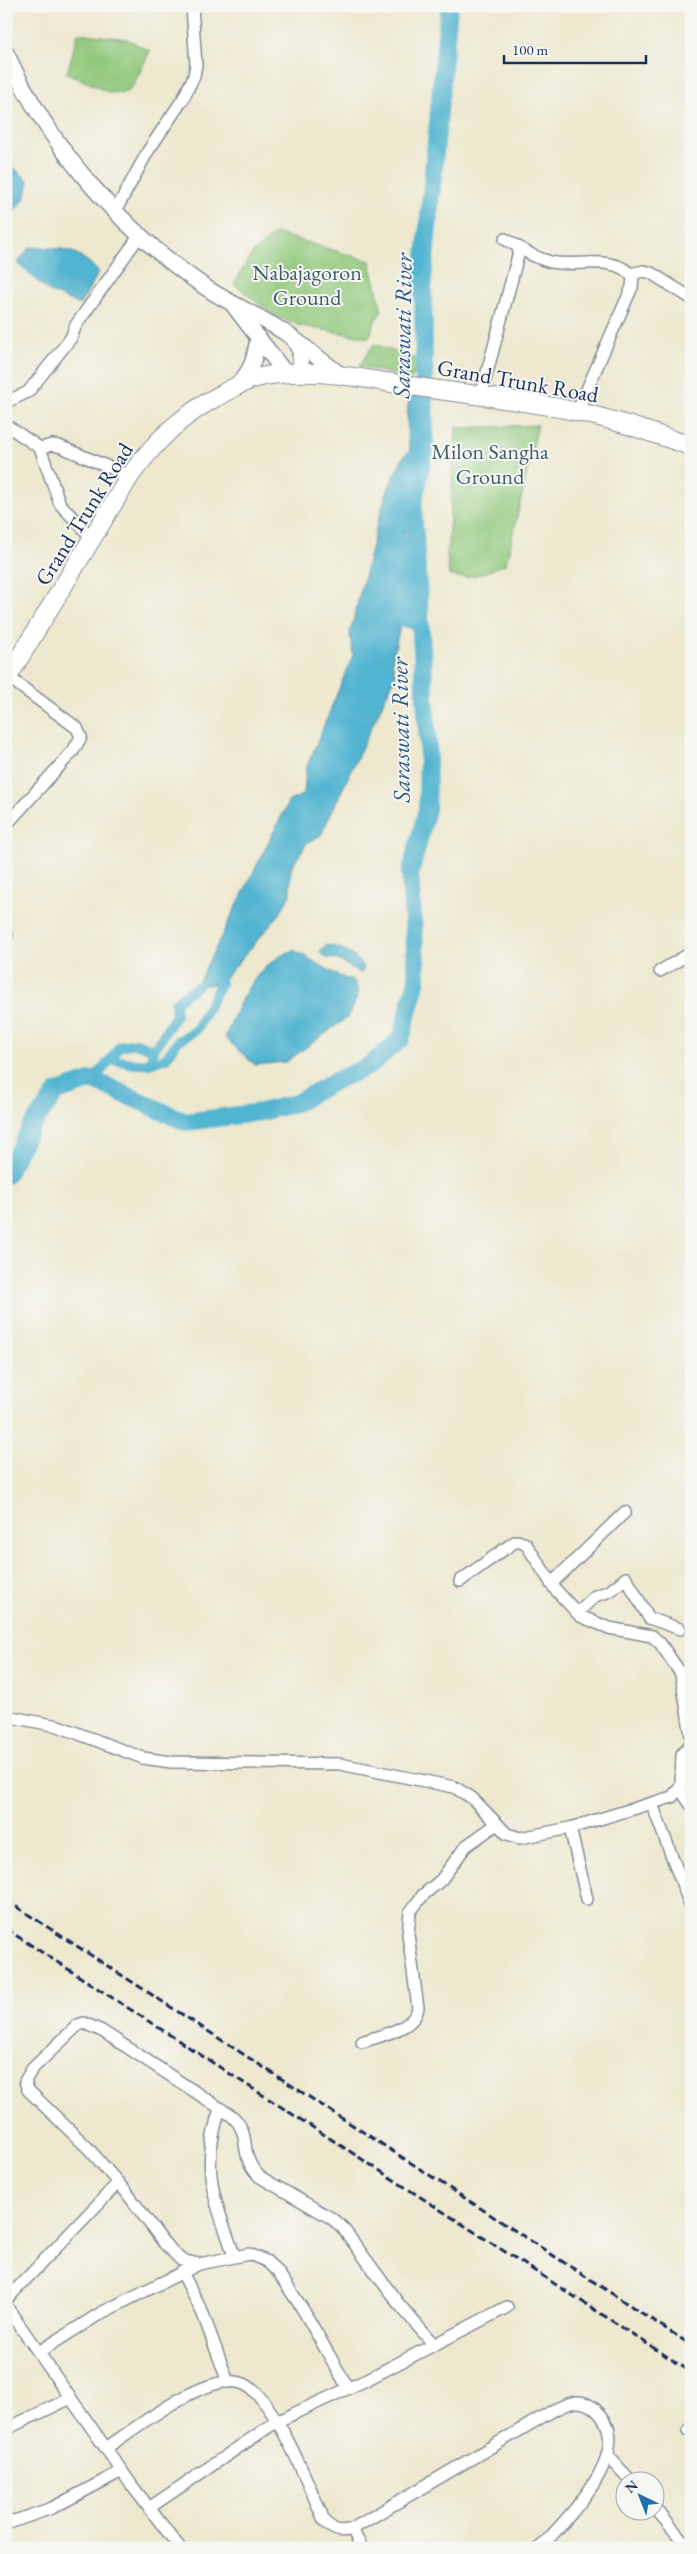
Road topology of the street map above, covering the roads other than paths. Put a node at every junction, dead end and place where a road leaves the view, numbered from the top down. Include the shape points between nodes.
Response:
1 (192, 6) edge
2 (6, 53) edge
3 (114, 212) junction
4 (140, 235) junction
5 (506, 239) dead end
6 (520, 248) junction
7 (630, 274) junction
8 (691, 298) edge
9 (231, 303) junction
10 (258, 338) junction
11 (293, 338) junction
12 (338, 373) junction
13 (293, 374) junction
14 (236, 386) junction
15 (481, 395) junction
16 (6, 402) edge
17 (577, 412) junction
18 (6, 425) edge
19 (691, 446) edge
20 (40, 448) junction
21 (130, 476) junction
22 (92, 538) junction
23 (7, 679) edge
24 (6, 824) edge
25 (691, 953) edge
26 (660, 971) dead end
27 (625, 1512) dead end
28 (460, 1581) dead end
29 (551, 1584) junction
30 (577, 1613) junction
31 (680, 1629) dead end
32 (6, 1716) edge
33 (691, 1735) edge
34 (691, 1744) edge
35 (680, 1790) junction
36 (652, 1804) junction
37 (691, 1805) edge
38 (497, 1824) junction
39 (570, 1828) junction
40 (587, 1899) dead end
41 (691, 1907) edge
42 (362, 2042) dead end
43 (220, 2109) junction
44 (118, 2183) junction
45 (234, 2256) junction
46 (199, 2264) junction
47 (182, 2272) junction
48 (6, 2300) edge
49 (6, 2306) edge
50 (507, 2306) dead end
51 (434, 2345) junction
52 (39, 2352) junction
53 (228, 2382) junction
54 (348, 2388) junction
55 (71, 2398) junction
56 (276, 2422) junction
57 (6, 2429) edge
58 (106, 2448) junction
59 (607, 2455) junction
60 (122, 2471) junction
61 (623, 2472) edge
62 (149, 2508) junction
63 (664, 2519) edge
64 (6, 2524) edge
65 (352, 2529) junction
66 (180, 2548) edge
67 (362, 2548) edge
68 (540, 2548) edge
69 (689, 2548) edge

1 - 3 street via 194,76
2 - 3 main road via 53,138
3 - 4 main road
4 - 9 main road via 203,286
4 - 16 street via 76,325 71,338 28,392
5 - 6 street
6 - 7 street via 550,262 603,263
6 - 15 street
7 - 8 street via 651,273
7 - 17 street via 634,281 632,287
9 - 10 main road
9 - 11 main road
10 - 13 main road
10 - 14 main road via 252,367
11 - 12 main road
11 - 13 main road via 300,350
12 - 13 highway, Grand Trunk Road
12 - 15 highway, Grand Trunk Road
13 - 14 highway, Grand Trunk Road via 255,378
14 - 21 highway, Grand Trunk Road via 185,415 150,449
15 - 17 highway, Grand Trunk Road
17 - 19 highway, Grand Trunk Road
18 - 20 street
20 - 21 street via 52,444 59,446
20 - 22 street via 60,504
21 - 22 highway, Grand Trunk Road
22 - 23 highway, Grand Trunk Road
23 - 24 street via 71,722 81,737 73,751
25 - 26 street
27 - 29 street
28 - 29 street via 517,1541 528,1547
29 - 30 street
30 - 31 street via 595,1596 610,1591 626,1578 649,1618
30 - 33 street via 609,1628 652,1636 660,1643 681,1674
32 - 38 street via 58,1726 143,1758 171,1762 340,1764 441,1784 454,1787 472,1798
34 - 35 street via 682,1754
35 - 36 street via 672,1797
35 - 37 street
36 - 39 street
36 - 41 street
38 - 39 street via 507,1834 520,1838
38 - 42 street via 466,1846 445,1876 423,1895 410,1912 408,1934 418,2008 416,2018 405,2026
39 - 40 street
43 - 44 street via 102,2031 84,2023 78,2025 32,2068 25,2081 33,2096 61,2120
43 - 45 street via 210,2144 210,2173 215,2200
43 - 51 street via 232,2116 243,2129 245,2153 253,2170 342,2227 398,2303
44 - 46 street via 172,2253 187,2263
44 - 48 street
45 - 46 street
45 - 54 street via 258,2255 277,2271
46 - 47 street
47 - 52 street via 101,2313
47 - 53 street via 203,2314
49 - 52 street
50 - 51 street
51 - 54 street
52 - 55 street
53 - 56 street via 244,2384 259,2395
53 - 58 street via 186,2396
54 - 56 street
55 - 57 street
55 - 58 street
56 - 62 street
56 - 65 street via 324,2520 337,2531
58 - 60 street
59 - 61 street
59 - 65 street via 611,2442 608,2423 593,2407 574,2401
59 - 68 street via 594,2484
60 - 62 street
60 - 64 street via 52,2508
62 - 66 street
63 - 69 street
65 - 67 street

